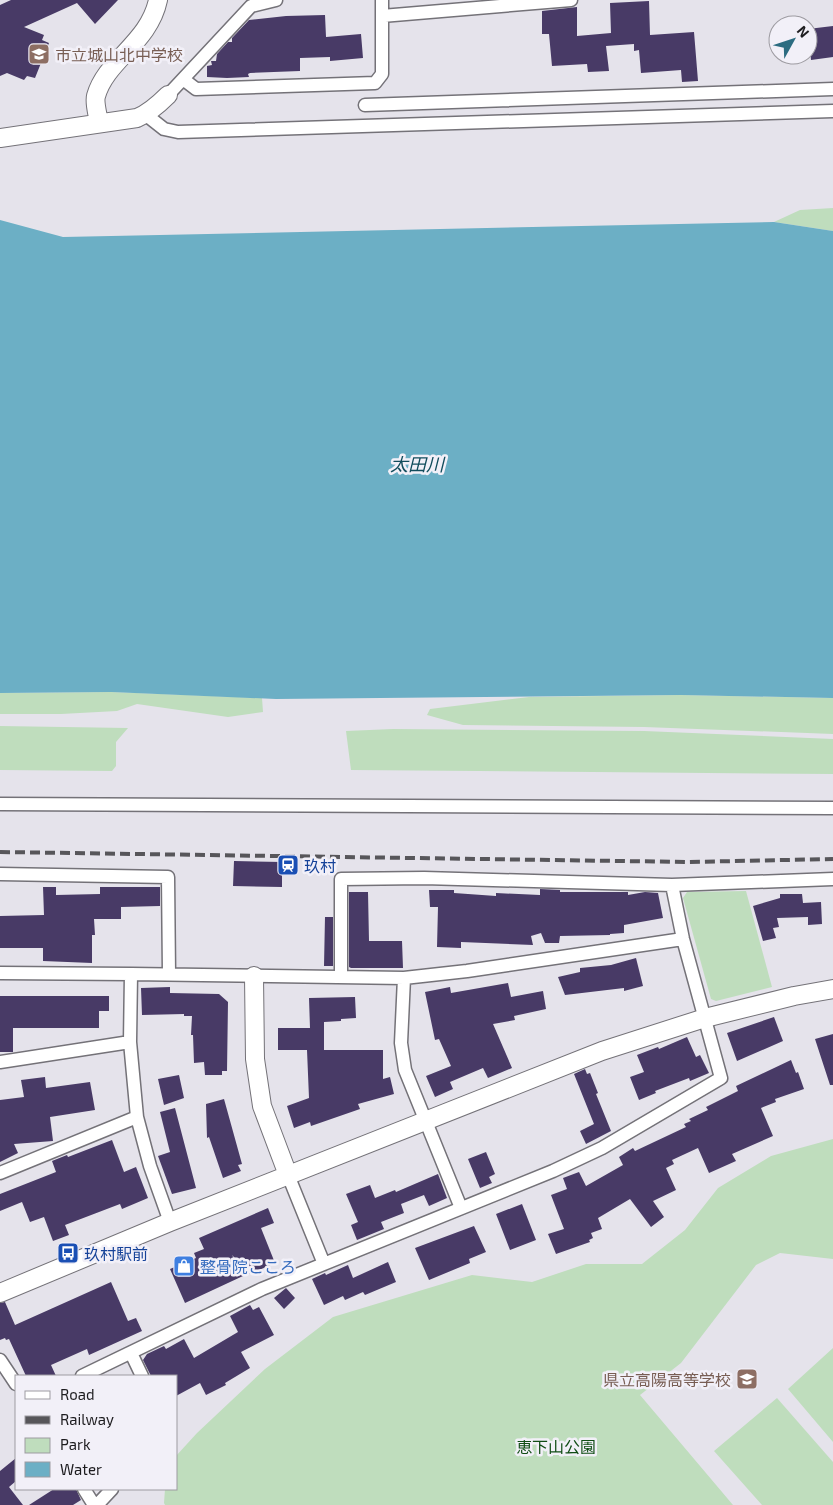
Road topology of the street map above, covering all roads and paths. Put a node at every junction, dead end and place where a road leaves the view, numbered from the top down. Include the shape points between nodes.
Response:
1 (158, 0) edge
2 (276, 0) edge
3 (382, 0) edge
4 (571, 0) edge
5 (382, 16) junction
6 (183, 79) junction
7 (833, 89) edge
8 (168, 95) joint
9 (365, 105) dead end
10 (833, 111) edge
11 (145, 114) junction
12 (99, 122) junction
13 (0, 138) edge
14 (0, 804) edge
15 (833, 808) edge
16 (0, 874) edge
17 (833, 879) edge
18 (672, 885) junction
19 (683, 939) junction
20 (0, 973) edge
21 (131, 974) junction
22 (169, 974) junction
23 (254, 976) junction
24 (341, 977) junction
25 (404, 978) junction
26 (833, 989) edge
27 (705, 1018) junction
28 (130, 1042) junction
29 (0, 1062) edge
30 (137, 1118) junction
31 (426, 1120) junction
32 (0, 1173) edge
33 (288, 1175) junction
34 (461, 1208) junction
35 (170, 1222) junction
36 (324, 1264) junction
37 (0, 1293) edge
38 (131, 1353) junction
39 (0, 1360) edge
40 (84, 1375) edge
41 (142, 1375) edge
42 (15, 1382) edge
43 (85, 1490) edge
44 (111, 1490) edge
45 (95, 1505) edge

1 - 12 street via 144,32 103,80 96,98
2 - 6 street via 251,6
3 - 5 street
4 - 5 street
5 - 6 street via 382,74 375,83 196,89
6 - 8 street
7 - 9 street
8 - 11 street
10 - 11 street via 178,132 164,129
11 - 12 street
12 - 13 street
14 - 15 street
16 - 22 street via 168,877
17 - 18 street
18 - 19 street
18 - 24 street via 424,878 341,879
19 - 25 street
19 - 27 street
20 - 21 street
21 - 22 street
21 - 28 street
22 - 23 street
23 - 24 street
23 - 33 street via 255,1059 262,1106
24 - 25 street
25 - 31 street via 401,1043 405,1070
26 - 27 street
27 - 31 street via 602,1051
27 - 34 street via 721,1078 602,1148
28 - 29 street
28 - 30 street
30 - 32 street
30 - 35 street
31 - 33 street
31 - 34 street
33 - 35 street
33 - 36 street
34 - 36 street
35 - 37 street
36 - 38 street via 262,1289
38 - 40 street
38 - 41 street
39 - 42 street
43 - 45 street
44 - 45 street

